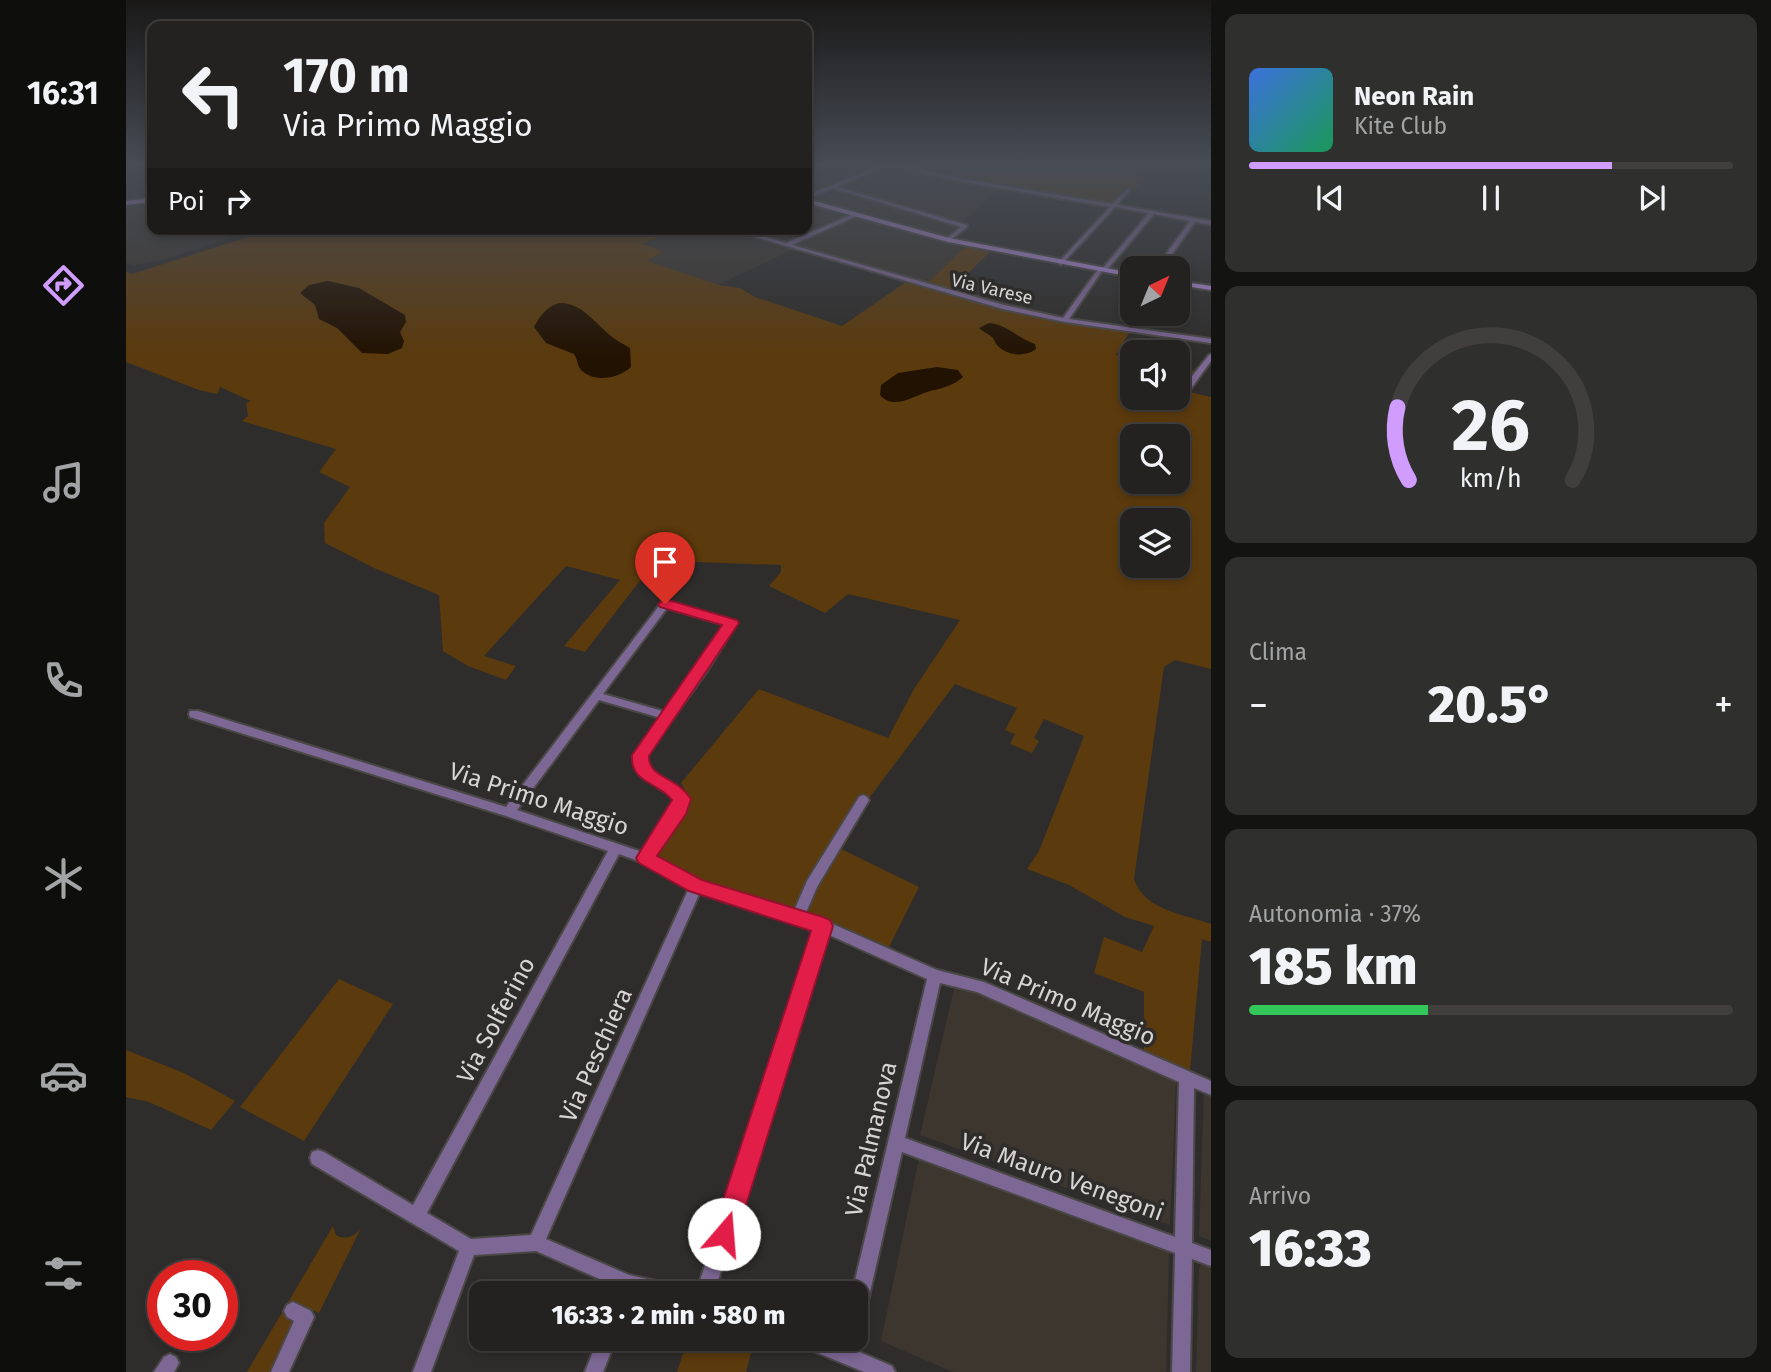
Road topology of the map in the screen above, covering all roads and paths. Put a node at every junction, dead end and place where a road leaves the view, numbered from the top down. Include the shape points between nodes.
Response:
1 (907, 229) edge
2 (961, 229) edge
3 (1092, 229) edge
4 (1138, 229) edge
5 (1187, 229) edge
6 (752, 235) edge
7 (809, 235) edge
8 (948, 240) junction
9 (786, 245) junction
10 (1168, 256) edge
11 (1061, 263) junction
12 (1103, 270) junction
13 (1120, 273) edge
14 (1190, 284) edge
15 (1211, 288) edge
16 (1065, 320) junction
17 (1211, 341) edge
18 (1211, 356) edge
19 (1207, 366) edge
20 (1190, 385) edge
21 (598, 696) junction
22 (194, 713) dead end
23 (669, 717) junction
24 (863, 800) dead end
25 (509, 812) junction
26 (616, 848) junction
27 (645, 858) junction
28 (696, 886) junction
29 (797, 918) junction
30 (823, 926) junction
31 (935, 976) junction
32 (1187, 1078) junction
33 (1211, 1088) edge
34 (895, 1142) junction
35 (318, 1158) dead end
36 (417, 1214) junction
37 (536, 1243) junction
38 (469, 1247) junction
39 (1184, 1248) junction
40 (1211, 1258) edge
41 (613, 1281) edge
42 (709, 1281) edge
43 (863, 1281) edge
44 (293, 1311) dead end
45 (602, 1351) edge
46 (854, 1351) edge
47 (280, 1372) edge
48 (422, 1372) edge
49 (594, 1372) edge
50 (886, 1372) edge
51 (1181, 1372) edge

1 - 8 street
2 - 8 street
3 - 11 street
4 - 12 street
5 - 10 street
6 - 9 street, Via Varese
7 - 9 street
8 - 11 street
9 - 16 street, Via Varese via 948,293
11 - 12 street
12 - 13 street
12 - 16 street
14 - 15 street
16 - 17 street, Via Varese
18 - 19 street
19 - 20 street
21 - 23 street
21 - 23 street via 665,604 732,623
21 - 25 street
22 - 25 street, Via Primo Maggio
23 - 27 street via 640,755 640,765 682,799
24 - 29 street via 812,884
25 - 26 street, Via Primo Maggio
26 - 27 street, Via Primo Maggio
26 - 36 street, Via Solferino
27 - 28 street, Via Primo Maggio
28 - 29 street, Via Primo Maggio
28 - 37 street, Via Peschiera
29 - 30 street, Via Primo Maggio
30 - 31 street, Via Primo Maggio
30 - 42 street
31 - 32 street, Via Primo Maggio via 979,986
31 - 34 street, Via Palmanova
32 - 33 street, Via Primo Maggio
32 - 39 street
34 - 39 street, Via Mauro Venegoni
34 - 43 street, Via Palmanova
35 - 36 street
36 - 38 street
37 - 38 street
37 - 41 street
38 - 48 street
39 - 40 street, Via Mauro Venegoni
39 - 51 street
44 - 47 street via 305,1317
45 - 49 street
46 - 50 street

